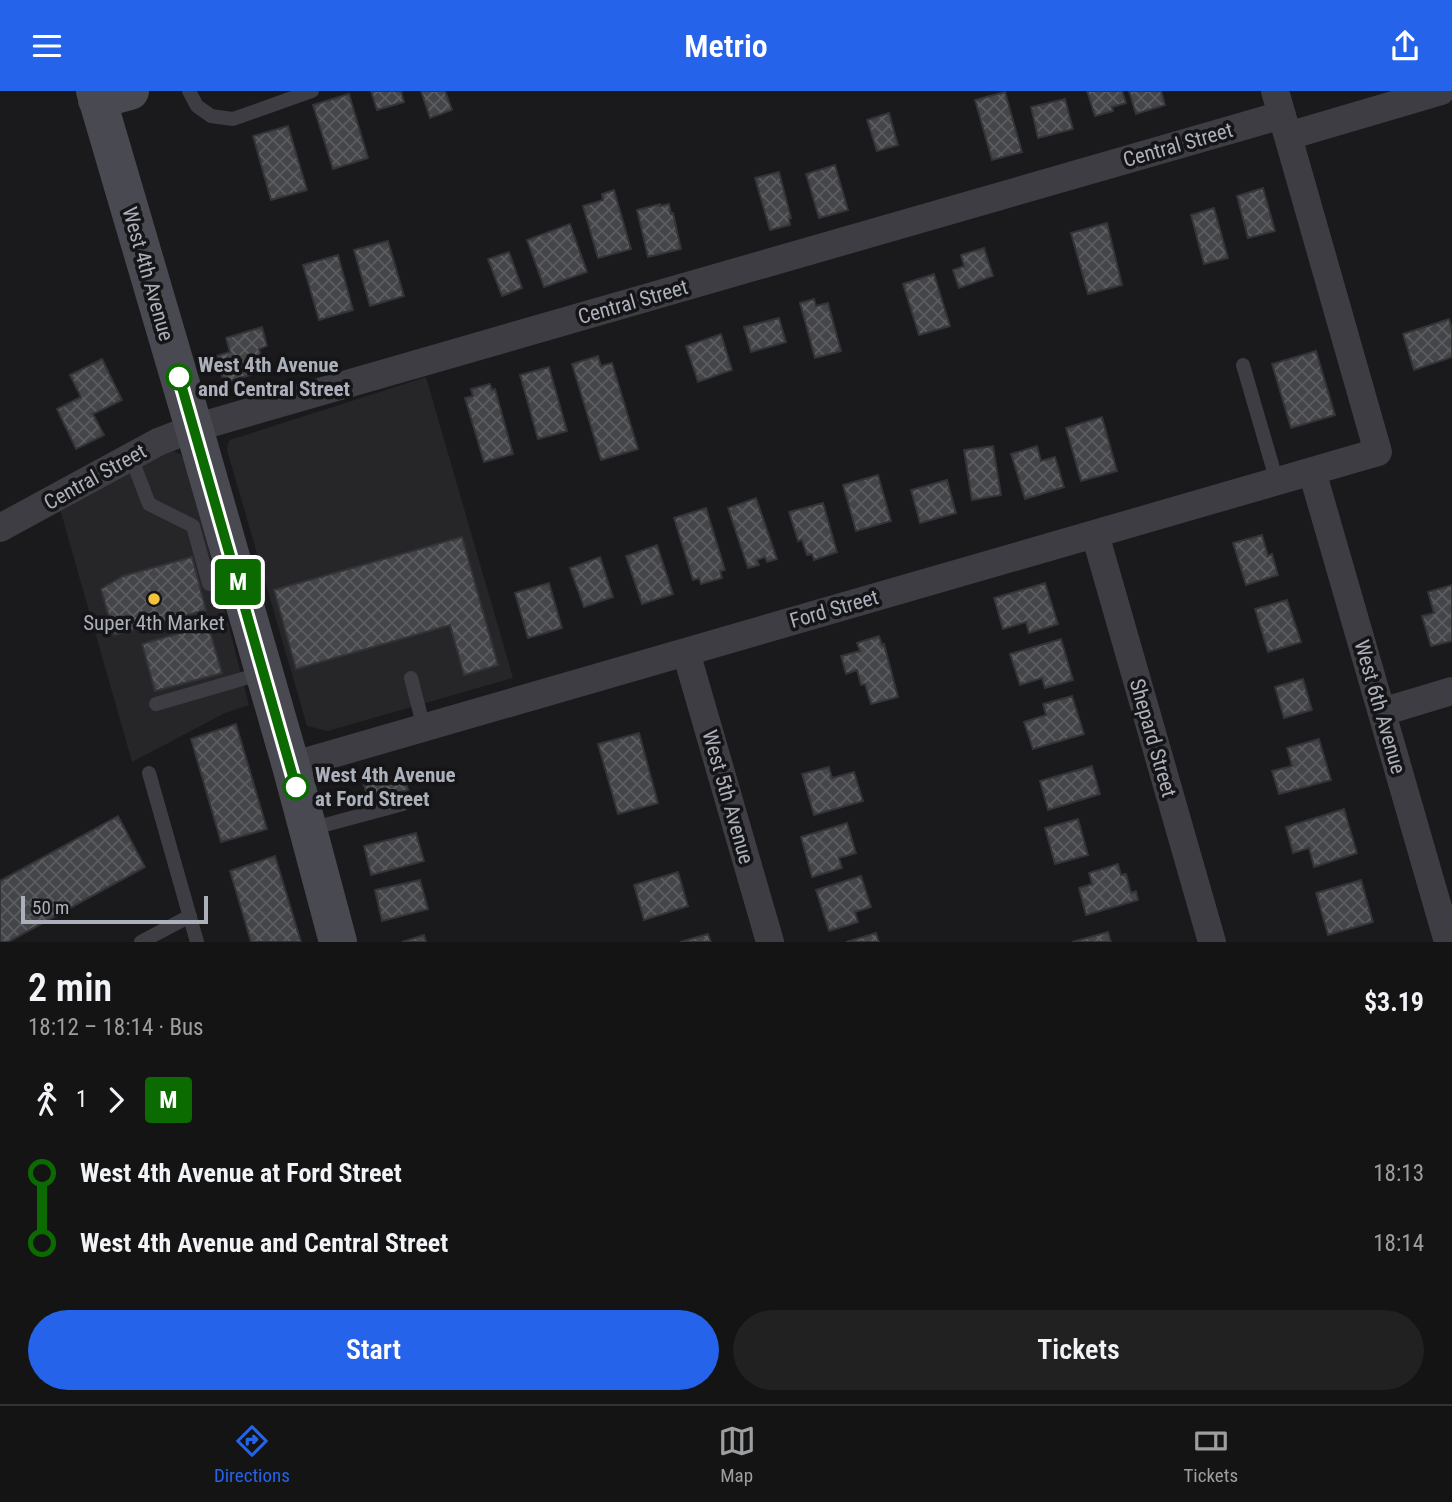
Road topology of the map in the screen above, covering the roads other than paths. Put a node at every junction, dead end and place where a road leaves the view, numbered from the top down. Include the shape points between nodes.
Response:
1 (189, 91) edge
2 (266, 91) edge
3 (312, 91) edge
4 (1441, 91) edge
5 (107, 94) edge
6 (271, 106) junction
7 (1282, 114) edge
8 (1243, 365) dead end
9 (194, 428) junction
10 (131, 457) junction
11 (1312, 471) junction
12 (1277, 482) junction
13 (0, 528) edge
14 (1094, 534) junction
15 (216, 555) junction
16 (209, 584) dead end
17 (686, 652) junction
18 (264, 673) junction
19 (411, 678) dead end
20 (1452, 691) edge
21 (156, 704) dead end
22 (1382, 712) junction
23 (424, 728) junction
24 (291, 766) junction
25 (149, 773) dead end
26 (403, 804) dead end
27 (308, 829) junction
28 (190, 916) junction
29 (141, 942) edge
30 (197, 942) edge
31 (338, 942) edge
32 (770, 942) edge
33 (1212, 942) edge
34 (1448, 942) edge

1 - 6 lane via 197,106 211,116 233,119
2 - 6 lane
3 - 6 lane
4 - 7 street, Central Street
5 - 9 street, West 4th Avenue
7 - 9 street, Central Street
7 - 11 street, Ford Street via 1378,452
8 - 12 lane
9 - 10 street, Central Street
9 - 15 street, West 4th Avenue
10 - 13 street, Central Street
10 - 15 lane via 149,504 193,526
11 - 12 street, Ford Street
11 - 22 street, West 6th Avenue
12 - 14 street, Ford Street
14 - 17 street, Ford Street
14 - 33 street, Shepard Street
15 - 16 lane
15 - 18 street, West 4th Avenue
17 - 23 street, Ford Street
17 - 32 street, West 5th Avenue
18 - 21 lane
18 - 24 street, West 4th Avenue
19 - 23 lane
20 - 22 street
22 - 34 street, West 6th Avenue
23 - 24 street, Ford Street
24 - 27 street, West 4th Avenue
25 - 28 lane
26 - 27 lane
27 - 31 street, West 4th Avenue
28 - 29 lane
28 - 30 lane

